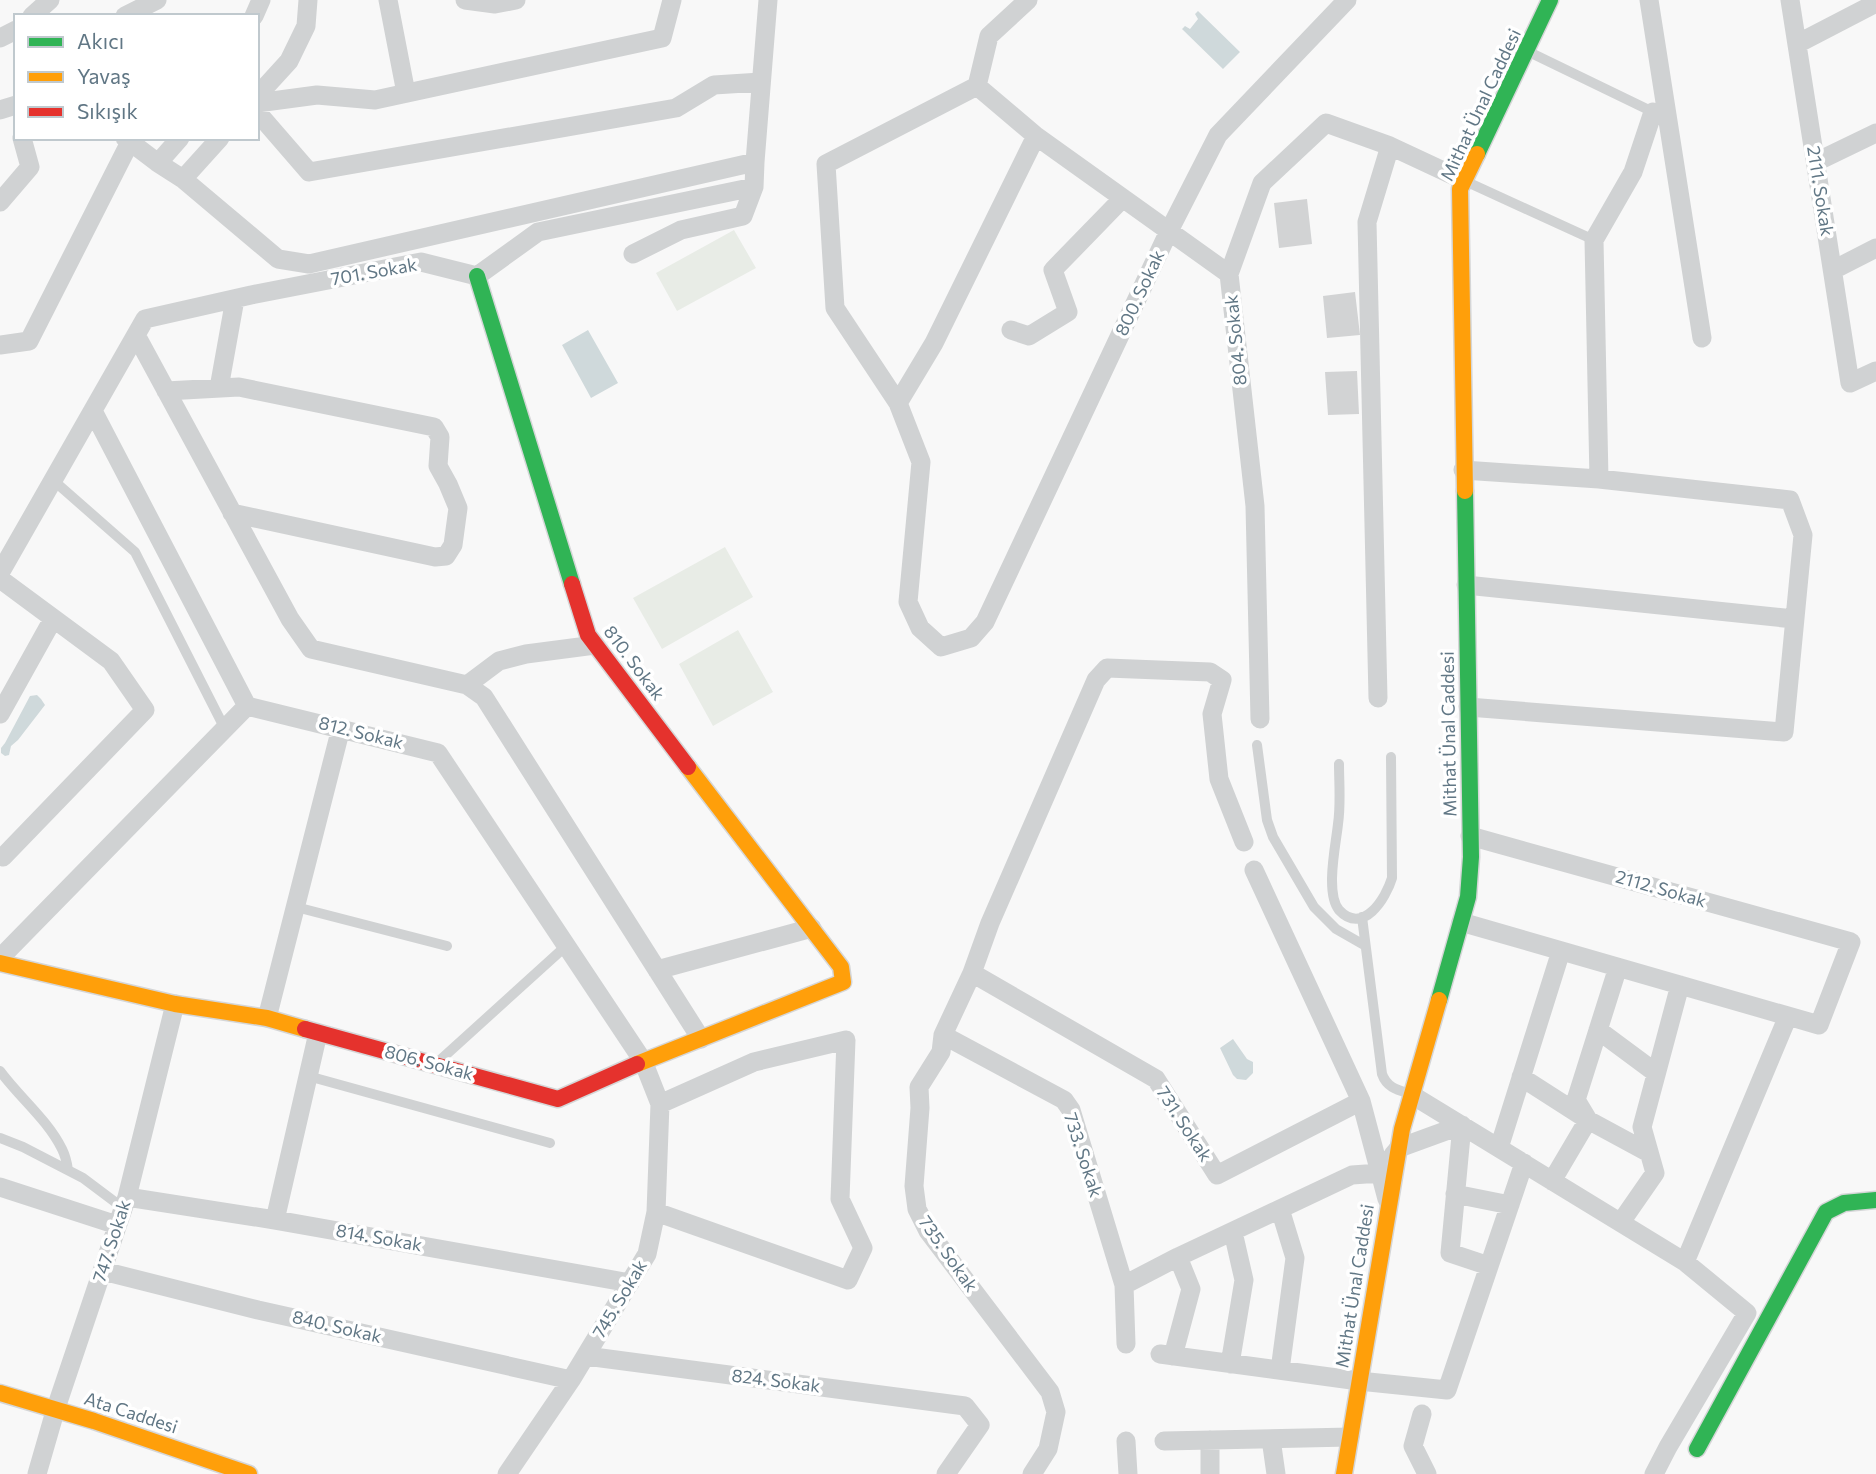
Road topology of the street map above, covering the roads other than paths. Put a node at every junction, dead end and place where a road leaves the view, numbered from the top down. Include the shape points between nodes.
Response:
1 (50, 0) edge
2 (157, 0) edge
3 (309, 0) edge
4 (388, 0) edge
5 (465, 0) edge
6 (516, 0) edge
7 (672, 0) edge
8 (768, 0) edge
9 (1028, 0) edge
10 (1347, 0) edge
11 (1550, 0) edge
12 (1649, 0) edge
13 (1790, 0) edge
14 (1876, 3) edge
15 (34, 14) edge
16 (129, 14) edge
17 (1797, 44) junction
18 (1526, 51) junction
19 (761, 82) junction
20 (977, 86) junction
21 (406, 93) junction
22 (259, 94) edge
23 (259, 103) edge
24 (1653, 111) joint
25 (259, 114) edge
26 (1876, 134) edge
27 (1036, 136) junction
28 (23, 140) edge
29 (127, 140) edge
30 (178, 140) edge
31 (218, 140) edge
32 (1390, 146) junction
33 (754, 162) junction
34 (1816, 162) junction
35 (158, 163) junction
36 (183, 179) junction
37 (1465, 181) junction
38 (754, 187) junction
39 (1123, 198) junction
40 (0, 202) edge
41 (1169, 231) junction
42 (1594, 240) junction
43 (1876, 248) edge
44 (633, 254) dead end
45 (278, 259) junction
46 (1833, 270) junction
47 (1229, 274) junction
48 (477, 276) junction
49 (268, 292) junction
50 (235, 299) junction
51 (141, 327) junction
52 (1011, 330) dead end
53 (1702, 338) dead end
54 (0, 345) edge
55 (1876, 371) edge
56 (219, 388) junction
57 (166, 391) junction
58 (898, 402) junction
59 (93, 411) junction
60 (1463, 470) junction
61 (1599, 479) junction
62 (53, 480) junction
63 (232, 513) junction
64 (0, 573) edge
65 (0, 579) edge
66 (1466, 585) junction
67 (53, 619) junction
68 (1794, 619) junction
69 (595, 645) junction
70 (467, 685) junction
71 (1378, 698) dead end
72 (247, 705) junction
73 (1468, 707) junction
74 (0, 714) edge
75 (1260, 719) dead end
76 (341, 728) junction
77 (225, 729) junction
78 (1257, 745) dead end
79 (1391, 757) dead end
80 (1339, 764) dead end
81 (1470, 836) junction
82 (1244, 842) dead end
83 (0, 856) edge
84 (1254, 870) dead end
85 (296, 906) junction
86 (1362, 917) junction
87 (1461, 922) junction
88 (812, 928) junction
89 (1364, 945) junction
90 (447, 946) dead end
91 (566, 946) junction
92 (1561, 951) junction
93 (0, 960) edge
94 (1618, 967) junction
95 (657, 970) junction
96 (972, 973) junction
97 (843, 982) joint
98 (1680, 985) junction
99 (175, 1004) junction
100 (1788, 1016) junction
101 (267, 1018) junction
102 (1598, 1030) junction
103 (318, 1033) junction
104 (943, 1035) junction
105 (701, 1038) junction
106 (643, 1061) junction
107 (435, 1065) junction
108 (0, 1071) edge
109 (1656, 1073) junction
110 (308, 1076) junction
111 (1521, 1077) junction
112 (1412, 1095) junction
113 (1361, 1101) junction
114 (660, 1104) junction
115 (1588, 1120) junction
116 (1462, 1125) junction
117 (0, 1138) edge
118 (550, 1143) dead end
119 (1399, 1148) junction
120 (1499, 1148) junction
121 (1649, 1153) junction
122 (1524, 1163) junction
123 (68, 1170) junction
124 (1380, 1173) junction
125 (1552, 1181) junction
126 (0, 1187) edge
127 (1455, 1194) junction
128 (1876, 1200) edge
129 (1388, 1203) junction
130 (1510, 1206) junction
131 (1280, 1209) junction
132 (122, 1210) junction
133 (656, 1212) junction
134 (275, 1220) junction
135 (1620, 1222) junction
136 (1233, 1232) junction
137 (1178, 1258) junction
138 (1685, 1262) junction
139 (1489, 1266) junction
140 (103, 1271) junction
141 (630, 1283) junction
142 (1124, 1285) junction
143 (1126, 1344) dead end
144 (586, 1356) junction
145 (1230, 1364) junction
146 (1280, 1370) junction
147 (571, 1380) junction
148 (1359, 1381) junction
149 (0, 1393) edge
150 (56, 1408) junction
151 (1422, 1414) dead end
152 (1350, 1437) junction
153 (1271, 1439) junction
154 (1210, 1440) junction
155 (1126, 1441) dead end
156 (1164, 1441) dead end
157 (1697, 1449) dead end
158 (217, 1468) edge
159 (37, 1474) edge
160 (249, 1474) edge
161 (507, 1474) edge
162 (946, 1474) edge
163 (1032, 1474) edge
164 (1128, 1474) edge
165 (1210, 1474) edge
166 (1276, 1474) edge
167 (1344, 1474) edge
168 (1427, 1474) edge
169 (1654, 1474) edge

1 - 15 street
2 - 16 street
3 - 22 street via 306,26 289,61
4 - 21 street
5 - 6 street via 495,4
7 - 21 street via 662,38
8 - 19 street
9 - 20 street via 989,36
10 - 41 street, 800. Sokak via 1218,135
11 - 18 street, Mithat Ünal Caddesi
12 - 53 street
13 - 17 street, 2111. Sokak
14 - 17 street
17 - 34 street, 2111. Sokak
18 - 24 lane
18 - 37 street, Mithat Ünal Caddesi
19 - 25 street via 715,85 676,108 309,172
19 - 33 street
20 - 27 street, 804. Sokak
20 - 58 street via 826,163 835,308
21 - 23 street via 375,100 317,95
24 - 42 street via 1633,172
26 - 34 street
27 - 39 street, 804. Sokak
27 - 58 street via 934,343
28 - 40 street via 30,167
29 - 35 street
29 - 54 street via 29,341
30 - 35 street
31 - 36 street
32 - 37 street
32 - 47 street via 1326,123 1262,183
32 - 71 street via 1367,222
33 - 38 street
33 - 45 street, 701. Sokak via 309,264
34 - 46 street, 2111. Sokak
35 - 36 street
36 - 45 street
37 - 42 lane
37 - 60 street, Mithat Ünal Caddesi via 1460,190
38 - 44 street via 743,216 681,230
38 - 48 street via 538,232
39 - 41 street, 804. Sokak
39 - 52 street via 1054,270 1068,312 1029,336
41 - 47 street, 804. Sokak
41 - 58 street, 800. Sokak via 985,622 971,638 941,647 920,628 908,602 921,462
42 - 61 street
43 - 46 street
45 - 49 street
46 - 55 street, 2111. Sokak via 1850,383
47 - 75 street, 804. Sokak via 1255,506
48 - 49 street, 701. Sokak via 421,262
48 - 69 street, 810. Sokak via 588,635
49 - 50 street, 701. Sokak
50 - 51 street, 701. Sokak
50 - 56 street
51 - 57 street
51 - 59 street
56 - 57 street
56 - 63 street via 239,387 434,427 440,437 438,466 457,508 453,545 446,556 435,557
57 - 63 street
59 - 62 street
59 - 72 street
60 - 61 street
60 - 66 street, Mithat Ünal Caddesi
61 - 68 street via 1790,500 1802,535
62 - 64 street
62 - 77 lane via 135,552
63 - 70 street via 311,649
65 - 67 street
66 - 68 street
66 - 73 street, Mithat Ünal Caddesi
67 - 74 street
67 - 83 street via 111,661 145,710
68 - 73 street via 1784,733
69 - 70 street via 499,661
69 - 88 street, 810. Sokak
70 - 95 street via 484,697
72 - 76 street, 812. Sokak
72 - 77 street
73 - 81 street, Mithat Ünal Caddesi
76 - 85 street
76 - 91 street, 812. Sokak via 438,753
77 - 93 street
78 - 89 lane via 1266,820 1273,837 1314,907 1336,929
79 - 86 lane via 1392,878 1381,902
80 - 86 lane via 1334,899 1345,914
81 - 87 street, Mithat Ünal Caddesi via 1468,897
81 - 100 street, 2112. Sokak via 1851,942 1819,1025
82 - 96 street via 1219,779 1212,714 1222,680 1210,672 1107,668 1096,680
84 - 113 street
85 - 90 lane
85 - 101 street
86 - 89 lane
87 - 92 street
87 - 112 street, Mithat Ünal Caddesi
88 - 95 street
88 - 97 street, 810. Sokak via 841,967
89 - 112 lane via 1382,1074 1391,1087
91 - 106 street, 812. Sokak
91 - 107 lane
92 - 94 street
92 - 111 street
93 - 99 street, 806. Sokak
94 - 98 street
94 - 102 street
95 - 105 street
96 - 104 street, 735. Sokak
96 - 113 street, 731. Sokak via 1156,1079 1217,1175
97 - 105 street, 806. Sokak
98 - 100 street
98 - 109 street
99 - 101 street, 806. Sokak
99 - 132 street, 747. Sokak
100 - 138 street
101 - 103 street, 806. Sokak
102 - 109 street
102 - 115 street via 1576,1100
103 - 107 street, 806. Sokak
103 - 110 street
104 - 142 street, 733. Sokak via 1064,1100 1071,1110
104 - 163 street, 735. Sokak via 941,1052 919,1087 917,1209 928,1231 1050,1392 1056,1412 1048,1449
105 - 106 street, 806. Sokak
106 - 107 street, 806. Sokak via 558,1099
106 - 114 street, 745. Sokak
108 - 123 lane via 56,1139
109 - 121 street via 1642,1127
110 - 118 lane
110 - 134 street
111 - 115 street
111 - 120 street
112 - 116 street
112 - 119 street, Mithat Ünal Caddesi
113 - 124 street
114 - 133 street, 745. Sokak
114 - 133 street via 754,1062 846,1040 840,1199 863,1248 848,1280
115 - 121 street
115 - 125 street
116 - 119 street
116 - 120 street
116 - 127 street
117 - 123 lane
119 - 124 street
119 - 129 street, Mithat Ünal Caddesi
120 - 122 street
121 - 135 street via 1655,1173
122 - 125 street
122 - 130 street
123 - 132 lane
124 - 129 street
124 - 131 street via 1352,1175
125 - 135 street
126 - 132 street, 814. Sokak
127 - 130 street
127 - 139 street via 1450,1253
128 - 157 street via 1844,1202 1826,1212
129 - 148 street, Mithat Ünal Caddesi
130 - 139 street
131 - 136 street
131 - 146 street via 1295,1258
132 - 134 street, 814. Sokak
132 - 140 street, 747. Sokak
133 - 141 street, 745. Sokak via 647,1254
134 - 141 street, 814. Sokak
135 - 138 street
136 - 137 street
136 - 145 street via 1244,1280
137 - 142 street
137 - 145 street via 1191,1289 1166,1355
138 - 169 street via 1747,1313
139 - 148 street via 1447,1390
140 - 147 street, 840. Sokak
140 - 150 street, 747. Sokak
141 - 144 street, 745. Sokak
142 - 143 street, 733. Sokak
144 - 147 street, 745. Sokak
144 - 162 street, 824. Sokak via 965,1406 980,1425
145 - 146 street
146 - 148 street
147 - 161 street, 745. Sokak
148 - 152 street, Mithat Ünal Caddesi
149 - 150 street, Ata Caddesi
150 - 158 street, Ata Caddesi
150 - 159 street, 747. Sokak
151 - 168 street via 1413,1446
152 - 153 street
152 - 167 street, Mithat Ünal Caddesi
153 - 154 street
153 - 166 street
154 - 156 street
154 - 165 street
155 - 164 street
158 - 160 street, Ata Caddesi

